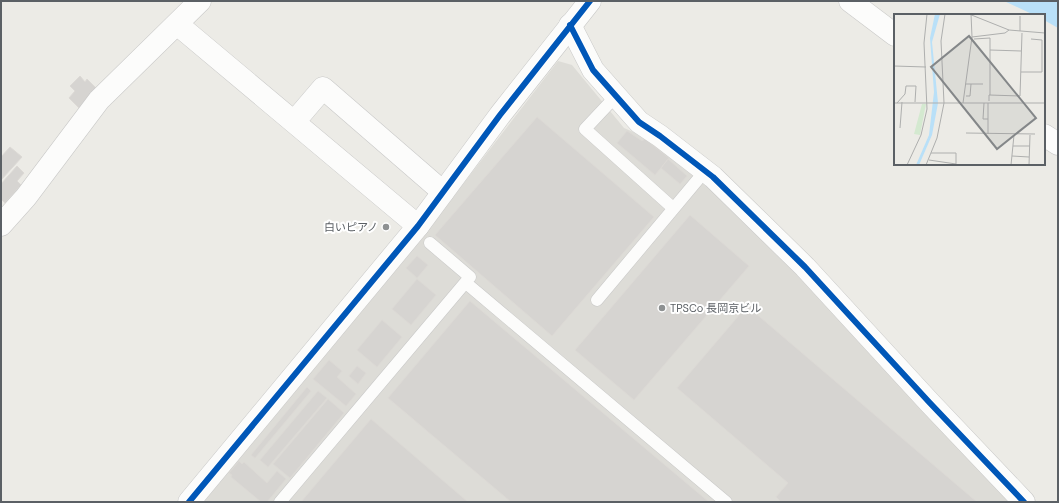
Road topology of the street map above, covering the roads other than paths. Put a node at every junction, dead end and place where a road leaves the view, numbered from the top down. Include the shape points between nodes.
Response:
1 (200, 1) edge
2 (590, 1) edge
3 (850, 1) edge
4 (177, 24) junction
5 (570, 25) junction
6 (894, 34) edge
7 (616, 96) junction
8 (294, 122) junction
9 (1045, 136) edge
10 (1058, 144) edge
11 (705, 171) junction
12 (443, 192) junction
13 (673, 208) junction
14 (2, 221) edge
15 (424, 234) junction
16 (466, 283) junction
17 (598, 300) dead end
18 (189, 502) edge
19 (280, 502) edge
20 (726, 502) edge
21 (1024, 502) edge

1 - 4 street
2 - 5 street
3 - 6 street
4 - 8 street
4 - 14 street via 99,100 26,197
5 - 7 street via 593,70
5 - 12 street
7 - 11 street via 639,122
7 - 13 lane via 585,129
8 - 12 street via 323,88
8 - 15 street
9 - 10 street
11 - 13 lane
11 - 21 street via 805,267 928,402
12 - 15 street
13 - 17 lane
15 - 16 lane via 470,277
15 - 18 street
16 - 19 lane
16 - 20 lane

